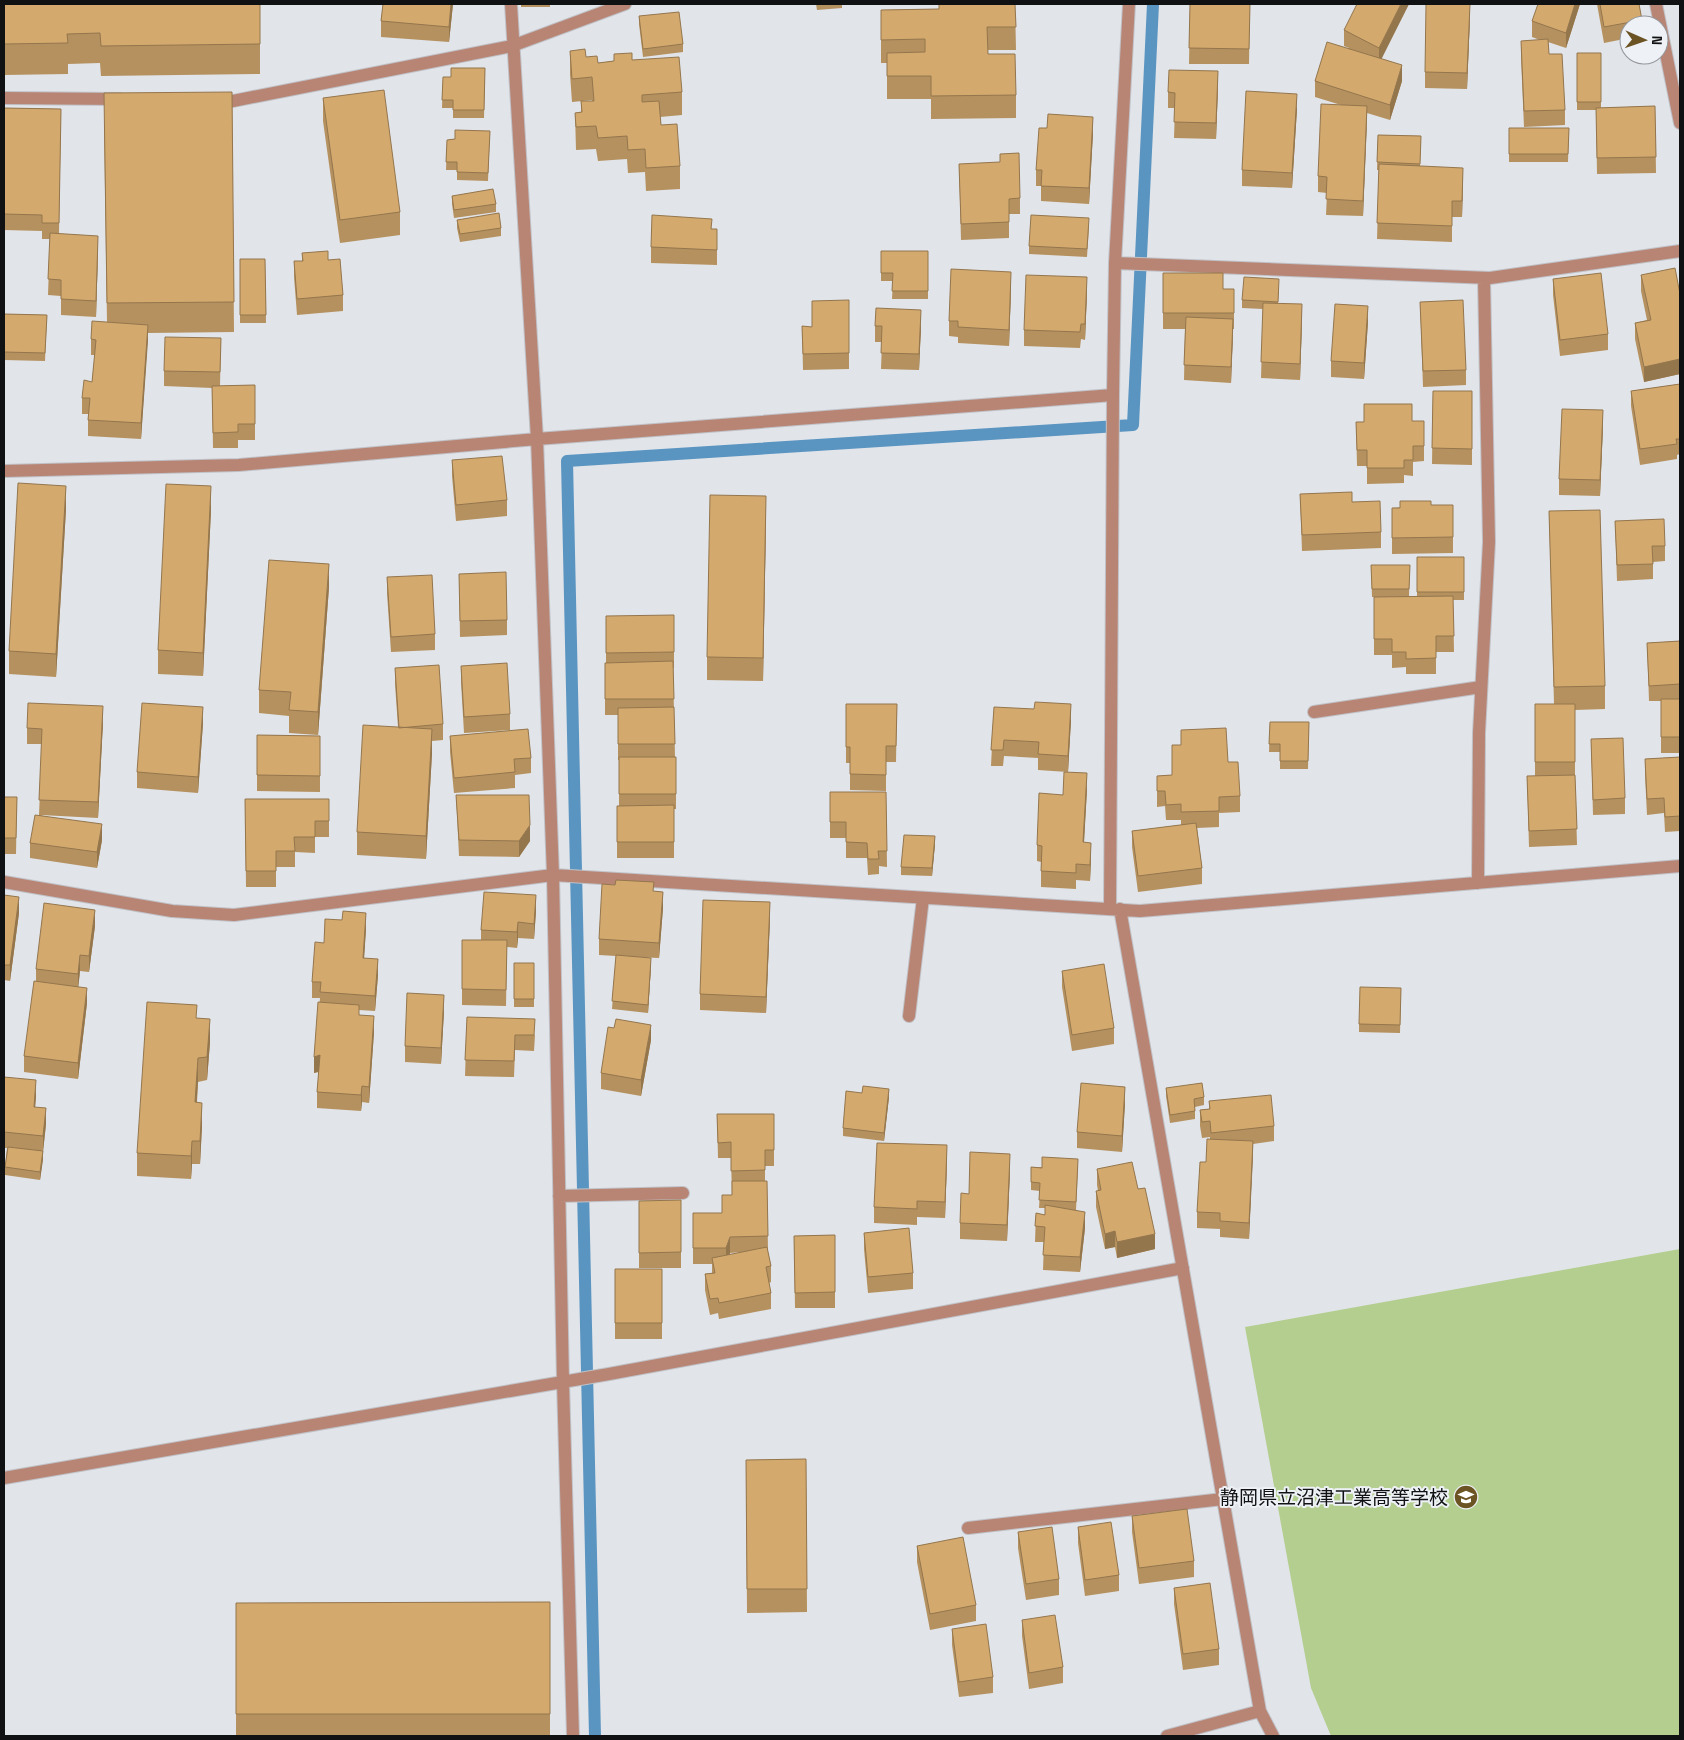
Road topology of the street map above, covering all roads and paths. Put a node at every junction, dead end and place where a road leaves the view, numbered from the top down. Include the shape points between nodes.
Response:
1 (510, 4) edge
2 (625, 4) edge
3 (1129, 4) edge
4 (1656, 4) edge
5 (512, 46) junction
6 (4, 98) edge
7 (133, 100) edge
8 (203, 101) edge
9 (1680, 124) edge
10 (1680, 252) edge
11 (1115, 263) junction
12 (1484, 278) junction
13 (1113, 395) junction
14 (537, 439) junction
15 (4, 471) edge
16 (1482, 687) junction
17 (1314, 712) dead end
18 (1680, 866) edge
19 (553, 875) junction
20 (4, 882) edge
21 (1478, 883) junction
22 (923, 898) junction
23 (1115, 909) junction
24 (909, 1016) dead end
25 (683, 1193) dead end
26 (559, 1196) junction
27 (1183, 1268) junction
28 (563, 1382) junction
29 (4, 1478) edge
30 (1223, 1499) junction
31 (968, 1528) dead end
32 (1260, 1711) junction
33 (573, 1736) edge
34 (1167, 1736) edge
35 (1273, 1736) edge

1 - 5 street
2 - 5 street
3 - 11 street
4 - 9 street
5 - 8 street via 233,101
5 - 14 street
6 - 7 street
10 - 12 street
11 - 12 street
11 - 13 street
12 - 16 street via 1489,542
13 - 14 street
13 - 23 street
14 - 15 street via 239,465
14 - 19 street
16 - 17 street
16 - 21 street
18 - 21 street
19 - 20 street via 234,915 172,911
19 - 22 street
19 - 26 street
21 - 23 street via 1140,911
22 - 23 street
22 - 24 street
23 - 27 street
25 - 26 street
26 - 28 street
27 - 28 street
27 - 30 street
28 - 29 street
28 - 33 street
30 - 31 street
30 - 32 street
32 - 34 street
32 - 35 street

